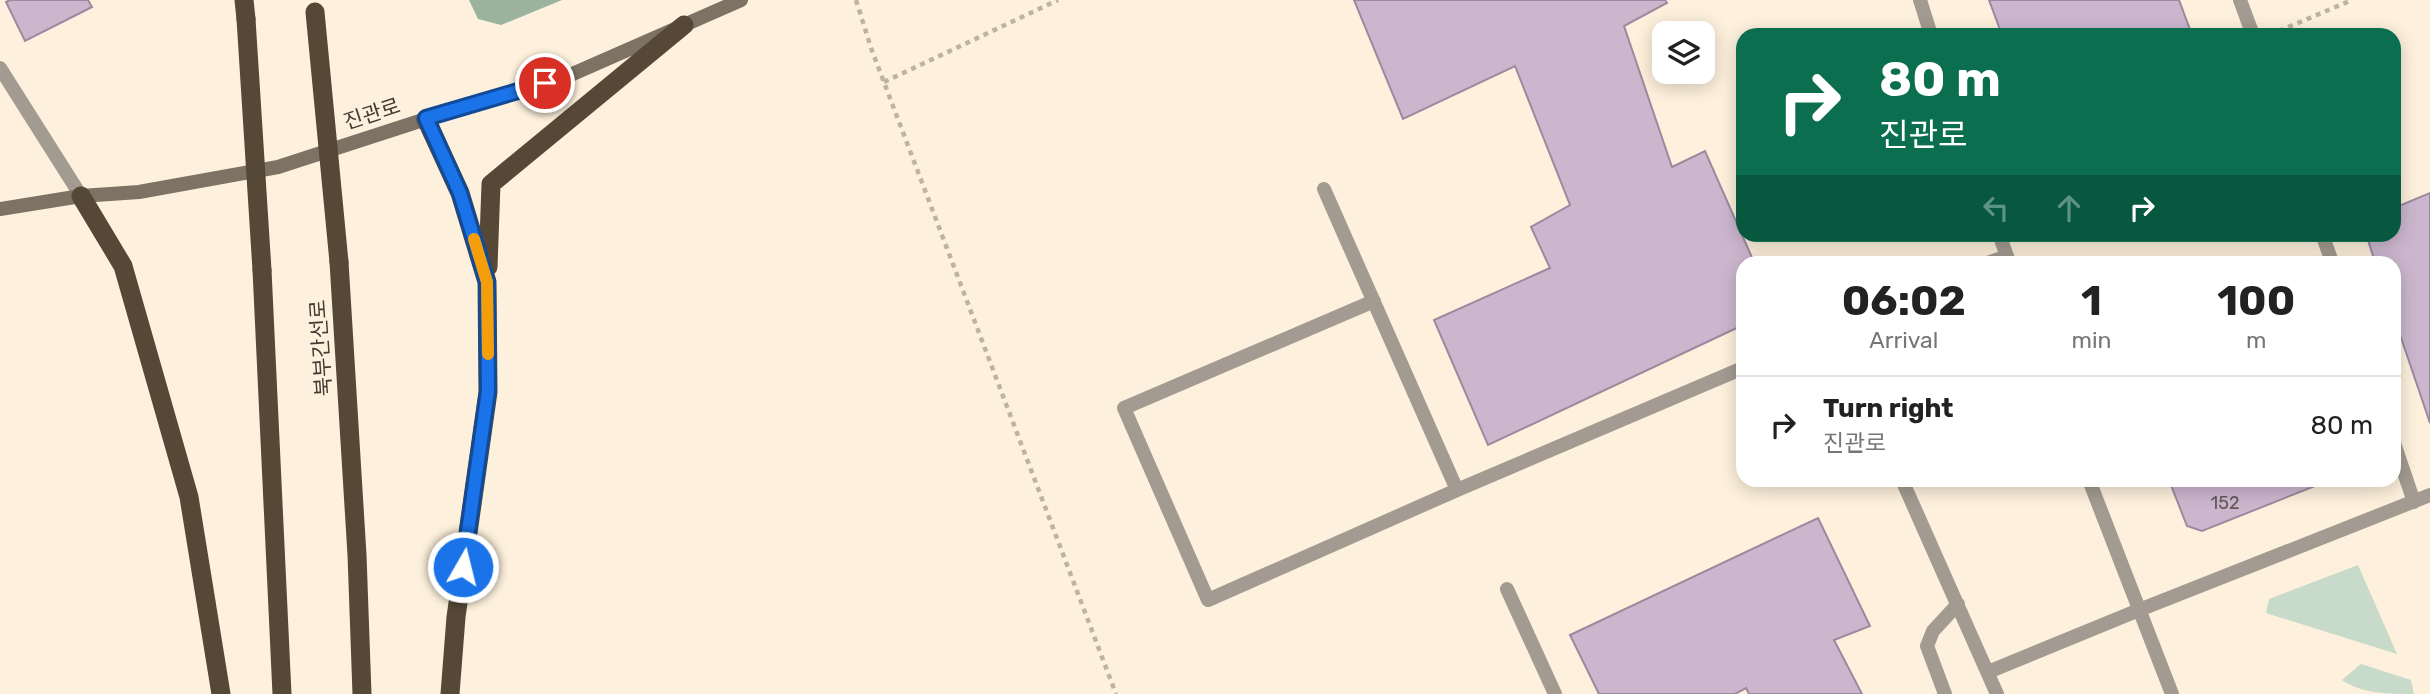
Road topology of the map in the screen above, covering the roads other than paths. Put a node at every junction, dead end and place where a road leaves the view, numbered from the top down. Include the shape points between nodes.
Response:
1 (741, 0) edge
2 (1920, 0) edge
3 (2240, 0) edge
4 (315, 6) edge
5 (245, 10) edge
6 (684, 25) junction
7 (1929, 28) edge
8 (2250, 28) edge
9 (0, 68) edge
10 (426, 118) junction
11 (1324, 189) dead end
12 (81, 196) junction
13 (0, 209) edge
14 (487, 282) junction
15 (1374, 301) junction
16 (1736, 371) edge
17 (2401, 464) edge
18 (1905, 487) edge
19 (2092, 487) edge
20 (1457, 490) junction
21 (2430, 495) edge
22 (2414, 502) junction
23 (1507, 589) dead end
24 (1958, 604) junction
25 (2139, 610) junction
26 (1988, 672) junction
27 (221, 694) edge
28 (282, 694) edge
29 (362, 694) edge
30 (450, 694) edge
31 (1555, 694) edge
32 (1944, 694) edge
33 (1997, 694) edge
34 (2172, 694) edge

1 - 6 main road, 진관로
2 - 7 street
3 - 8 street
4 - 29 highway, 북부간선로, bridge via 339,262
5 - 28 highway, bridge
6 - 10 main road, 진관로 via 568,76
6 - 14 highway via 491,184
9 - 12 street
10 - 12 main road, 진관로 via 278,167 139,192
10 - 14 highway via 460,193
11 - 15 street
12 - 13 main road, 진관로
12 - 27 highway via 124,266 189,497
14 - 30 highway via 488,391 456,617
15 - 20 street
15 - 20 street via 1124,408 1202,587 1208,600
16 - 20 street
17 - 22 street
18 - 24 street
19 - 25 street
21 - 22 street
22 - 25 street
23 - 31 street
24 - 26 street
24 - 32 street via 1933,631 1927,646
25 - 26 street
25 - 34 street
26 - 33 street

